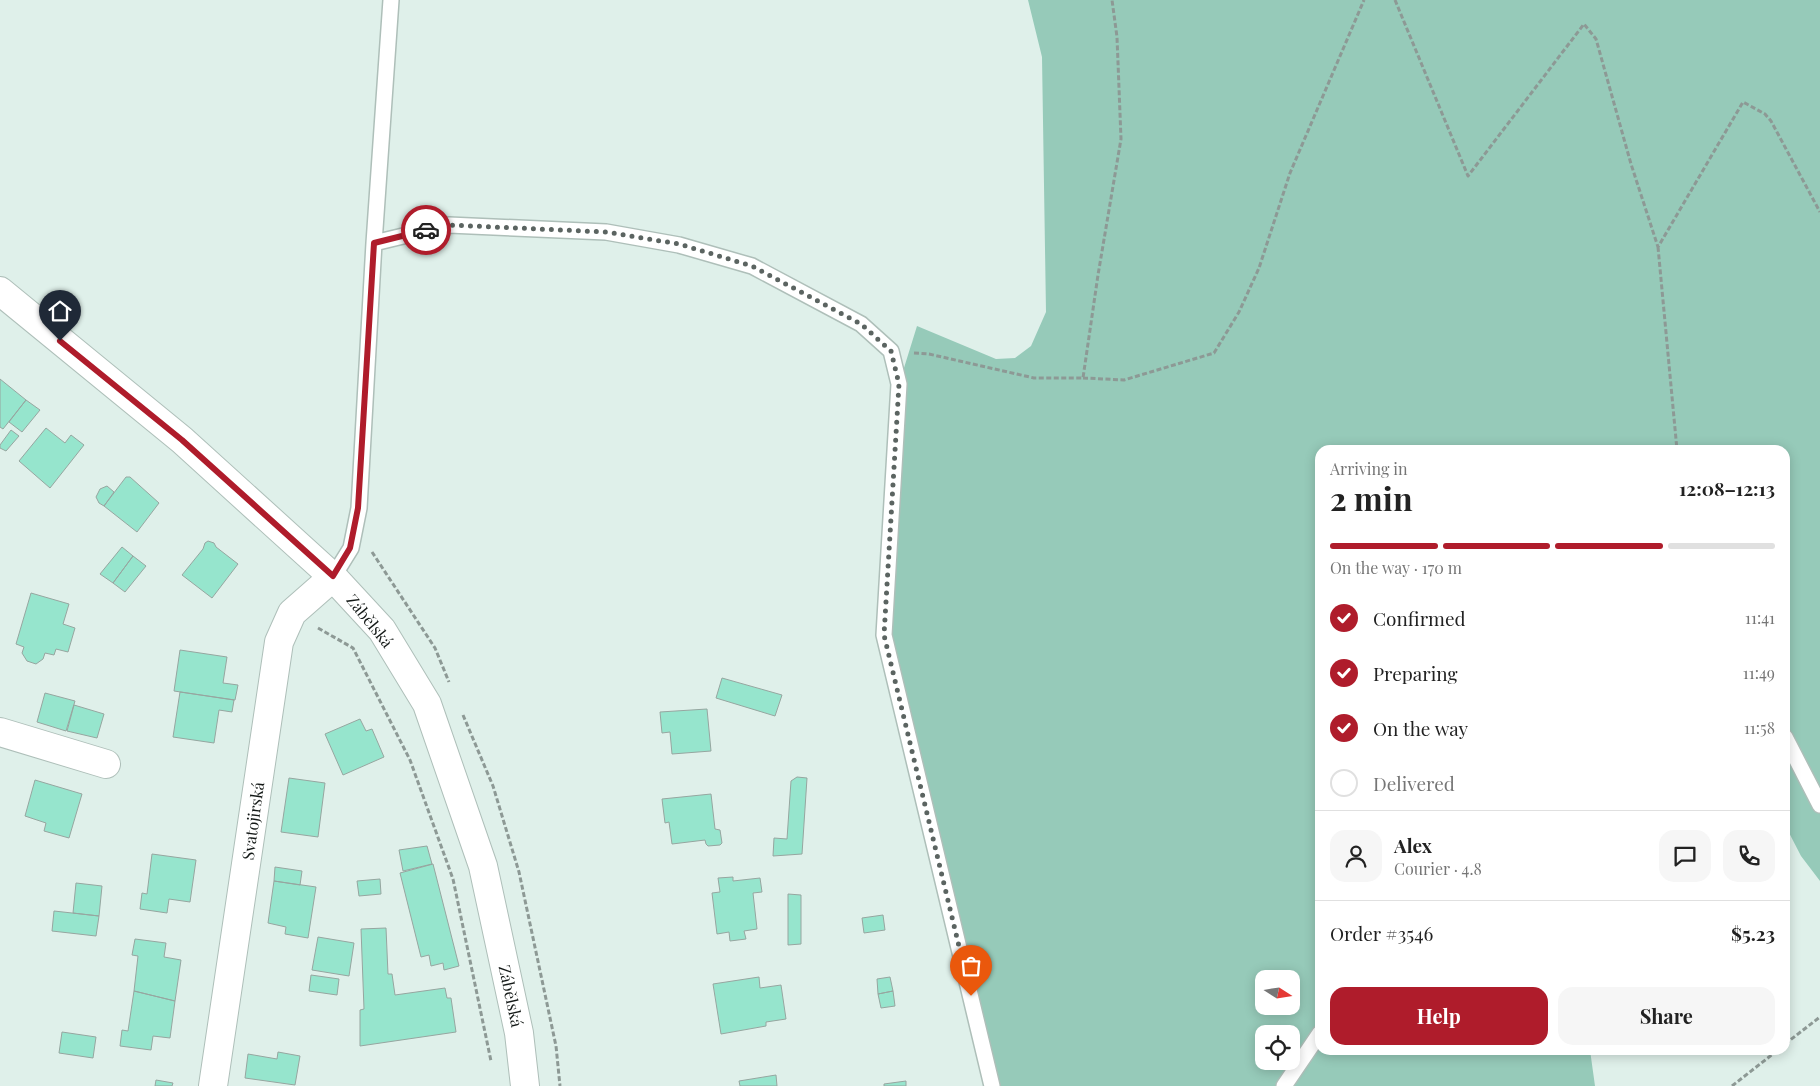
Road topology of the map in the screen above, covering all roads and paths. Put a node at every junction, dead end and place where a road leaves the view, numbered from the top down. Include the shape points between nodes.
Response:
1 (391, 0) edge
2 (1112, 0) edge
3 (1364, 0) edge
4 (1395, 0) edge
5 (1820, 212) edge
6 (374, 243) junction
7 (1658, 247) junction
8 (0, 291) edge
9 (891, 351) junction
10 (1083, 378) junction
11 (1677, 445) edge
12 (333, 576) junction
13 (292, 613) junction
14 (0, 732) edge
15 (1790, 747) edge
16 (106, 764) dead end
17 (1820, 804) edge
18 (1820, 1017) edge
19 (1790, 1040) edge
20 (1315, 1041) edge
21 (1772, 1055) edge
22 (492, 1062) dead end
23 (213, 1086) edge
24 (526, 1086) edge
25 (992, 1086) edge
26 (1284, 1086) edge
27 (1732, 1086) edge

1 - 6 lane
2 - 10 path via 1117,37 1121,139
3 - 10 path via 1290,173 1259,268 1239,312 1214,353 1124,380
4 - 7 path via 1468,176 1584,24 1596,39
5 - 7 path via 1771,121 1743,102
6 - 9 lane via 449,225 606,232 679,244 752,266 861,324
6 - 12 lane via 358,508 350,548
7 - 11 path
8 - 12 main road, Zábělská via 182,440
9 - 10 path via 929,354 1034,378
9 - 25 lane via 899,384 884,635
12 - 13 main road, Svatojirská
12 - 24 main road, Zábělská via 382,630 427,704 483,866 519,1033
13 - 22 path via 353,648 410,760 453,879
13 - 23 main road, Svatojirská via 278,642
14 - 16 main road
15 - 17 lane
18 - 19 path
20 - 26 lane
21 - 27 path

